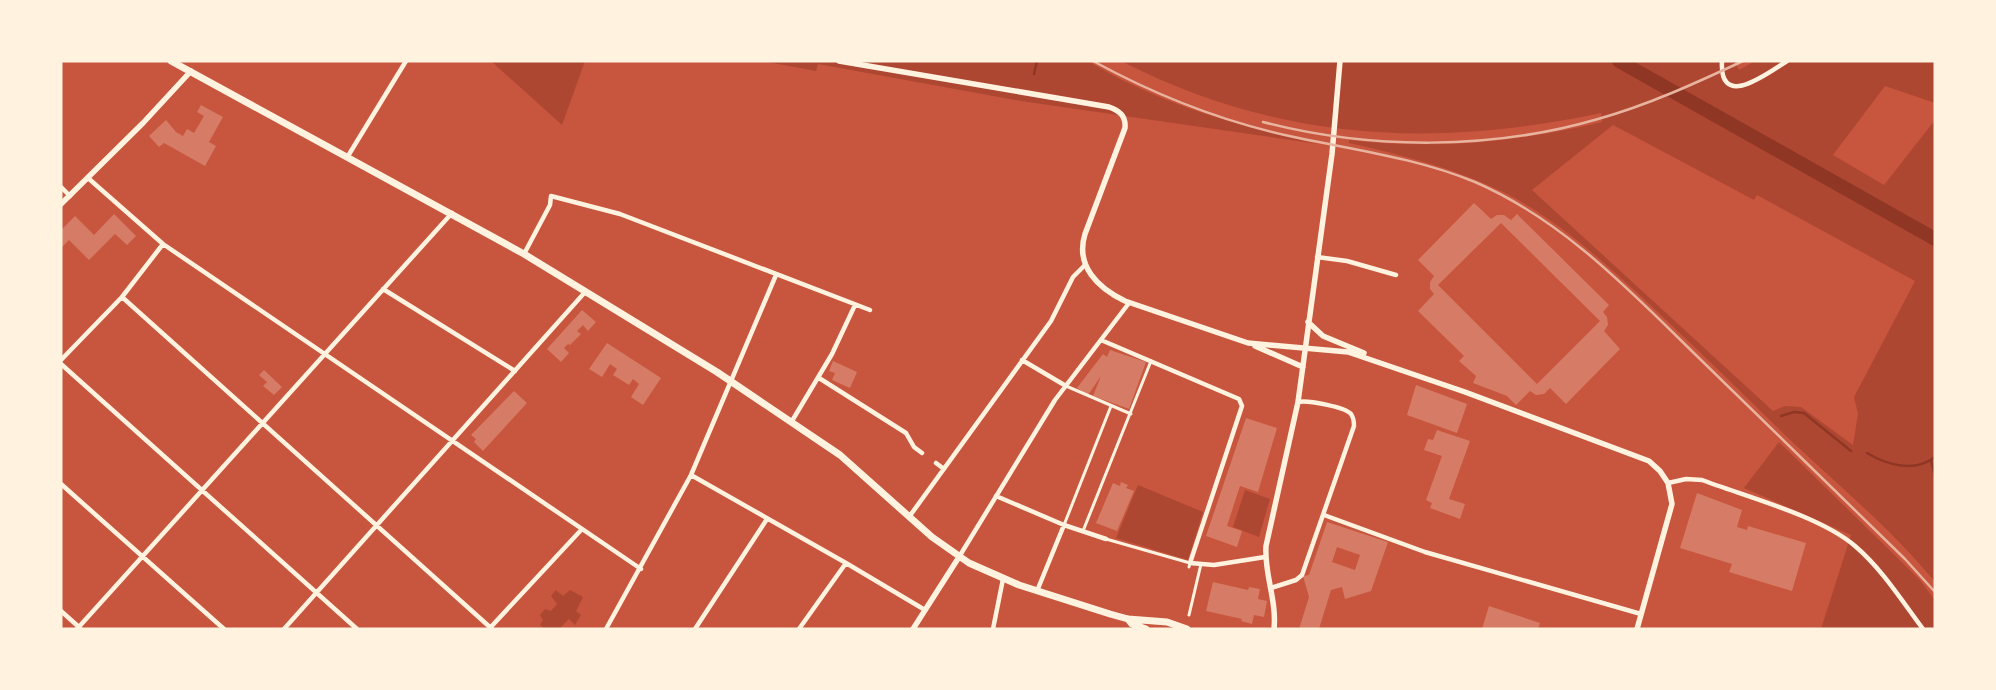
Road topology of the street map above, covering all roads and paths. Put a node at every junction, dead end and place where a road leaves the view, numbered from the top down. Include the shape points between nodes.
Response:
1 (171, 61) edge
2 (406, 61) edge
3 (839, 61) edge
4 (1340, 61) edge
5 (1722, 61) edge
6 (1787, 61) edge
7 (191, 71) junction
8 (348, 156) junction
9 (88, 178) junction
10 (61, 187) edge
11 (70, 196) junction
12 (61, 204) edge
13 (452, 213) junction
14 (163, 244) junction
15 (524, 254) junction
16 (1318, 257) junction
17 (1085, 265) junction
18 (776, 275) junction
19 (1396, 275) dead end
20 (383, 289) junction
21 (586, 291) junction
22 (122, 297) junction
23 (1129, 303) junction
24 (855, 305) junction
25 (870, 310) dead end
26 (1308, 322) junction
27 (1101, 340) junction
28 (1248, 343) junction
29 (1305, 348) junction
30 (324, 353) junction
31 (61, 360) edge
32 (1022, 360) junction
33 (1377, 360) junction
34 (1151, 361) junction
35 (61, 364) edge
36 (1303, 367) junction
37 (515, 371) junction
38 (819, 378) junction
39 (731, 381) junction
40 (1066, 386) junction
41 (1298, 402) junction
42 (1111, 406) junction
43 (1131, 414) junction
44 (792, 421) junction
45 (262, 422) junction
46 (452, 441) junction
47 (922, 453) dead end
48 (936, 464) dead end
49 (944, 469) junction
50 (691, 475) junction
51 (1668, 483) junction
52 (61, 484) edge
53 (201, 491) junction
54 (996, 496) junction
55 (1324, 515) junction
56 (909, 516) junction
57 (767, 519) junction
58 (377, 525) junction
59 (1064, 525) junction
60 (582, 530) junction
61 (1084, 532) junction
62 (1106, 539) joint
63 (142, 554) junction
64 (959, 557) junction
65 (1265, 557) junction
66 (846, 563) junction
67 (1201, 564) junction
68 (1189, 565) junction
69 (641, 569) junction
70 (1003, 579) junction
71 (1271, 588) junction
72 (1037, 591) junction
73 (317, 592) junction
74 (925, 610) junction
75 (61, 611) edge
76 (1641, 614) junction
77 (1189, 615) dead end
78 (1128, 619) junction
79 (79, 628) edge
80 (490, 628) edge
81 (224, 629) edge
82 (284, 629) edge
83 (357, 629) edge
84 (606, 629) edge
85 (695, 629) edge
86 (798, 629) edge
87 (913, 629) edge
88 (993, 629) edge
89 (1146, 629) edge
90 (1187, 629) edge
91 (1274, 629) edge
92 (1637, 629) edge
93 (1923, 629) edge

1 - 7 main road
2 - 8 street
3 - 17 street via 1109,107 1123,116 1125,128 1084,234 1082,252
4 - 16 street
5 - 6 street via 1724,78 1732,86 1739,87
7 - 8 main road
7 - 9 street
8 - 13 main road
9 - 11 street
9 - 14 street
10 - 11 street
11 - 12 street
13 - 15 main road
13 - 20 street
14 - 22 street
14 - 30 street
15 - 18 street via 550,205 551,196 614,212
15 - 21 main road
16 - 19 street via 1347,261
16 - 26 street
17 - 23 street via 1100,286
17 - 32 street via 1073,277 1051,321
18 - 24 street
18 - 39 street
20 - 30 street
20 - 37 street
21 - 37 street
21 - 39 main road
22 - 31 street
22 - 45 street
23 - 27 street
23 - 28 street
24 - 25 street
24 - 38 street
26 - 29 street
26 - 33 street via 1323,336
27 - 34 street
27 - 40 street
28 - 29 street
28 - 36 street
29 - 33 street via 1333,349
29 - 36 street
30 - 45 street
30 - 46 street
32 - 40 street
32 - 49 street
33 - 51 street via 1636,456 1656,466
34 - 43 street
34 - 68 street via 1241,402
35 - 53 street
36 - 41 street
37 - 46 street
38 - 44 street
38 - 47 street via 906,433 914,448
39 - 44 main road
39 - 50 street
40 - 42 street
40 - 54 street
41 - 55 street via 1308,400 1348,412 1354,421 1354,431
41 - 65 street
42 - 43 street
42 - 59 street
43 - 61 street
44 - 56 main road via 856,468
45 - 53 street
45 - 58 street
46 - 58 street
46 - 60 street
48 - 49 street
49 - 56 street
50 - 57 street
50 - 69 street
51 - 76 street via 1672,496 1671,514
51 - 93 street via 1702,480 1833,531 1855,546 1879,570
52 - 63 street
53 - 63 street
53 - 73 street
54 - 59 street
54 - 64 street
55 - 71 street via 1302,575
55 - 76 street via 1440,556
56 - 64 main road
57 - 66 street
57 - 85 street
58 - 73 street
58 - 80 street
59 - 61 street
59 - 72 street
60 - 69 street
60 - 80 street
61 - 62 street
62 - 68 street
63 - 79 street
63 - 81 street
64 - 70 main road
64 - 74 street
65 - 67 street
65 - 71 street
66 - 74 street
66 - 86 street
67 - 68 street
67 - 77 street
69 - 84 street
70 - 72 main road
70 - 88 street
71 - 91 street
72 - 78 main road
73 - 82 street
73 - 83 street
74 - 87 street
75 - 79 street
76 - 92 street
78 - 89 main road
78 - 90 main road via 1167,622

